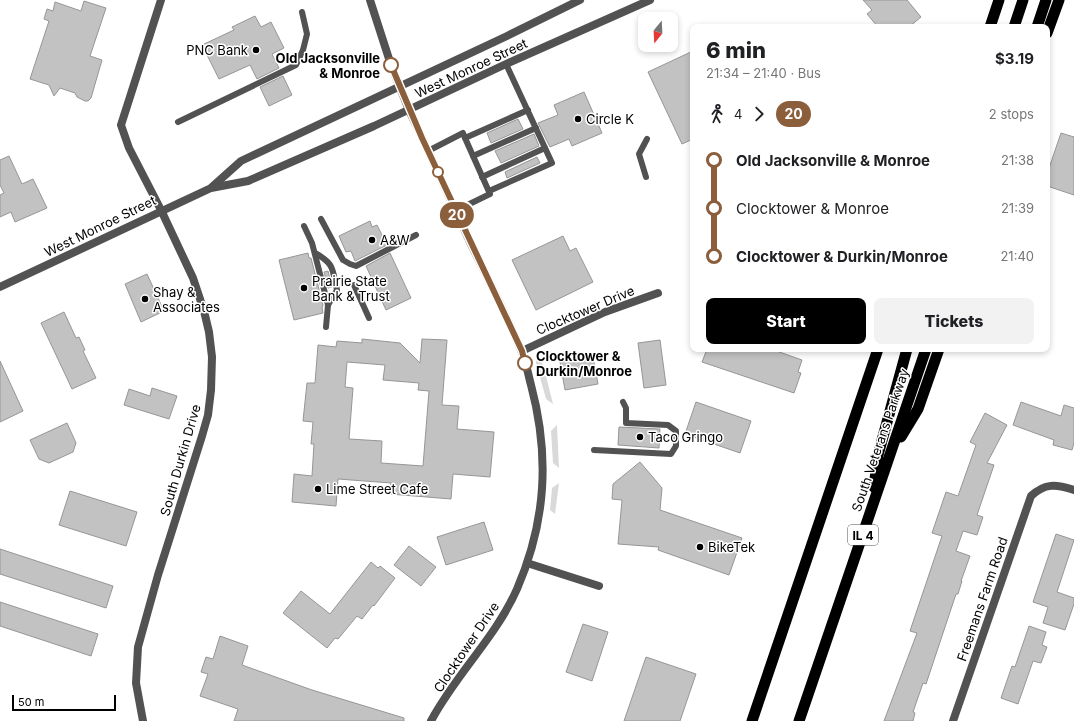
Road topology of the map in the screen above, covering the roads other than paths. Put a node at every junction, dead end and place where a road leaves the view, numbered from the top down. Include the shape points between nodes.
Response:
1 (160, 0) edge
2 (370, 0) edge
3 (580, 0) edge
4 (650, 0) edge
5 (994, 0) edge
6 (999, 0) edge
7 (1023, 0) edge
8 (1046, 0) edge
9 (1059, 0) edge
10 (302, 12) dead end
11 (994, 14) junction
12 (991, 24) edge
13 (1015, 24) edge
14 (1038, 24) edge
15 (1050, 25) edge
16 (506, 64) junction
17 (400, 87) junction
18 (409, 110) junction
19 (528, 110) junction
20 (178, 122) dead end
21 (536, 128) junction
22 (465, 138) junction
23 (647, 139) dead end
24 (545, 148) junction
25 (428, 151) junction
26 (473, 156) junction
27 (482, 177) junction
28 (646, 178) dead end
29 (211, 188) junction
30 (488, 191) junction
31 (161, 210) junction
32 (455, 211) junction
33 (321, 219) dead end
34 (304, 226) dead end
35 (416, 235) dead end
36 (315, 253) junction
37 (354, 285) dead end
38 (0, 287) edge
39 (658, 294) dead end
40 (328, 305) junction
41 (369, 318) dead end
42 (326, 327) dead end
43 (522, 351) junction
44 (877, 352) edge
45 (906, 352) edge
46 (925, 352) edge
47 (937, 352) edge
48 (623, 402) dead end
49 (594, 450) dead end
50 (891, 452) junction
51 (1074, 490) edge
52 (872, 507) junction
53 (527, 564) junction
54 (600, 586) dead end
55 (143, 721) edge
56 (432, 721) edge
57 (752, 721) edge
58 (799, 721) edge
59 (953, 721) edge

1 - 31 street, South Durkin Drive via 121,125
2 - 17 street, Clocktower Drive
3 - 17 street, West Monroe Street
4 - 16 street, West Monroe Street
5 - 11 highway
6 - 11 highway
7 - 13 highway
8 - 14 highway
9 - 15 highway
10 - 20 lane via 307,34 296,65
11 - 12 highway
16 - 18 street, West Monroe Street
16 - 19 lane
17 - 18 street, Clocktower Drive
17 - 29 street, West Monroe Street via 241,161
18 - 25 street, Clocktower Drive
18 - 29 street, West Monroe Street via 248,181
19 - 21 lane
19 - 22 lane
21 - 24 lane
21 - 26 lane
22 - 25 lane via 463,134
22 - 26 lane
23 - 28 lane via 639,154
24 - 27 lane
24 - 30 lane via 552,163
25 - 32 street, Clocktower Drive
26 - 27 lane
27 - 30 lane
29 - 31 street, West Monroe Street
30 - 32 lane via 490,194
31 - 38 street, West Monroe Street
31 - 55 street, South Durkin Drive via 193,278 204,311 211,343 211,382 208,415 138,647 136,683
32 - 43 street, Clocktower Drive
33 - 35 lane via 343,260 356,266
34 - 36 lane
36 - 40 lane
36 - 40 lane via 331,265 334,277 337,290
37 - 41 lane
39 - 43 street, Clocktower Drive via 605,312
40 - 42 lane
43 - 53 street, Clocktower Drive via 537,409 543,462 541,505
44 - 57 highway
45 - 52 highway via 878,454
46 - 50 highway, South Veterans Parkway / IL 4
47 - 50 highway via 918,408
48 - 49 lane via 626,408 626,423 668,425 676,431 676,446 671,454
50 - 52 highway, South Veterans Parkway / IL 4
51 - 59 street, Freemans Farm Road via 1052,486 1039,489 1031,496
52 - 58 highway, South Veterans Parkway / IL 4
53 - 54 street
53 - 56 street, Clocktower Drive via 516,591 492,634 443,700

